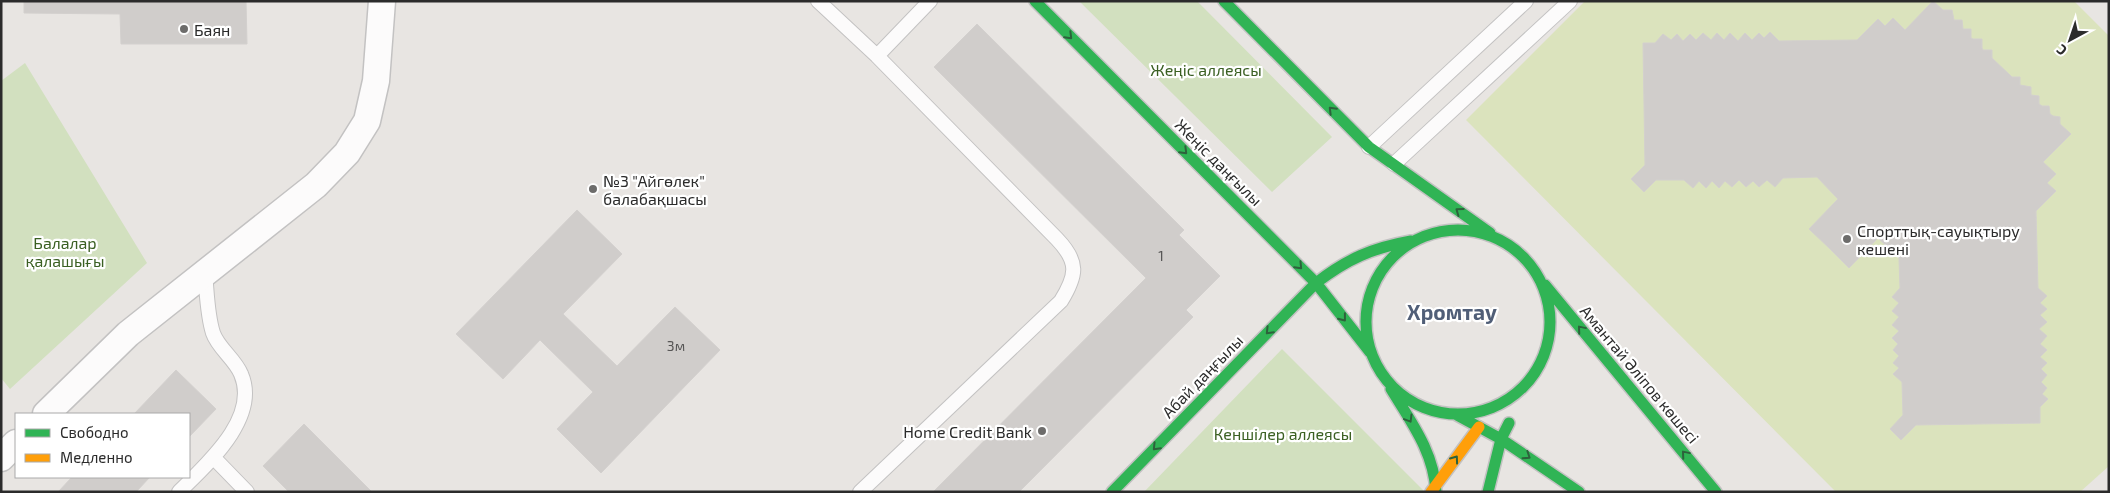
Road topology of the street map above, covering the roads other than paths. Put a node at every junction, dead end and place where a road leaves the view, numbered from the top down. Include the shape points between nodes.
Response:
1 (382, 1) edge
2 (818, 1) edge
3 (930, 1) edge
4 (1035, 1) edge
5 (1224, 1) edge
6 (1526, 1) edge
7 (1570, 1) edge
8 (877, 56) junction
9 (1369, 147) junction
10 (1394, 164) junction
11 (1499, 239) junction
12 (1412, 241) junction
13 (205, 273) junction
14 (1539, 278) junction
15 (1316, 283) junction
16 (1371, 353) junction
17 (1536, 371) junction
18 (1384, 378) junction
19 (47, 413) edge
20 (1455, 414) junction
21 (1479, 427) junction
22 (1501, 439) junction
23 (15, 444) edge
24 (1, 458) edge
25 (214, 458) junction
26 (1435, 489) edge
27 (180, 492) edge
28 (247, 492) edge
29 (860, 492) edge
30 (1112, 492) edge
31 (1488, 492) edge
32 (1579, 492) edge
33 (1716, 492) edge

1 - 13 street via 376,82 367,121 347,153 316,184
2 - 8 lane
3 - 8 lane
4 -> 15 main road, Жеңіс даңғылы
9 -> 5 main road
6 - 9 lane
7 - 10 lane
8 - 29 lane via 1069,251 1074,269 1071,285 1061,301
9 - 10 main road
11 -> 10 main road
11 - 12 main road via 1470,231 1440,231
11 - 14 main road, Амантай Әліпов көшесі via 1522,256
12 - 15 main road, Абай даңғылы via 1360,253
12 - 16 main road via 1392,257 1376,277 1368,301 1365,326
13 - 19 street via 128,334
13 - 25 lane via 213,335 241,374 245,397 236,428
14 - 17 main road via 1548,304 1550,327 1546,350
33 -> 14 main road, Амантай Әліпов көшесі
15 -> 16 main road, Жеңіс даңғылы
15 -> 30 main road, Абай даңғылы
16 - 18 main road
17 - 20 main road via 1522,388 1503,402 1482,411
17 - 22 main road
18 - 20 main road via 1403,397 1428,409
18 -> 26 main road via 1424,443
20 - 21 main road
21 - 22 main road
26 -> 21 main road
22 - 31 main road
22 -> 32 main road
23 - 24 street
25 - 27 lane
25 - 28 lane

